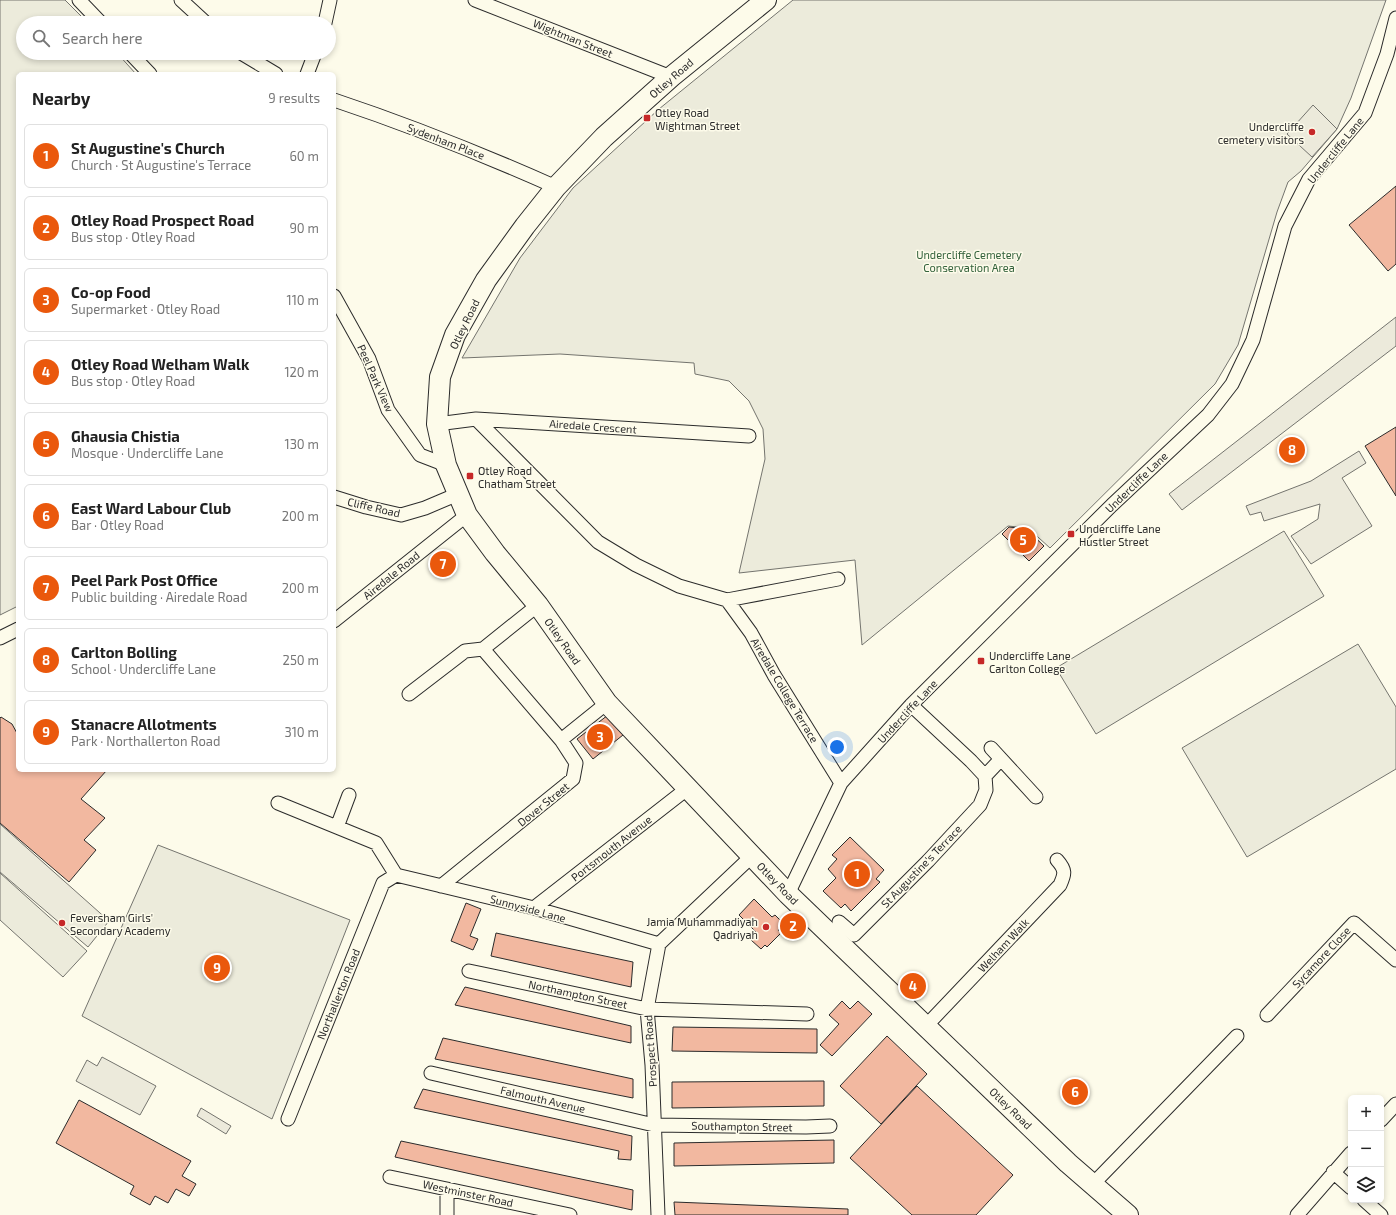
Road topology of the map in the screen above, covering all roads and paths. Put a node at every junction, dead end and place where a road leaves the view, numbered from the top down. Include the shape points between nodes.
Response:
1 (79, 0) edge
2 (181, 0) edge
3 (330, 0) edge
4 (475, 0) edge
5 (766, 0) edge
6 (94, 16) edge
7 (198, 16) edge
8 (326, 16) edge
9 (1396, 18) edge
10 (1391, 56) edge
11 (137, 60) edge
12 (253, 60) edge
13 (312, 60) edge
14 (148, 72) edge
15 (273, 72) edge
16 (308, 72) edge
17 (671, 77) junction
18 (336, 101) edge
19 (556, 187) junction
20 (336, 300) edge
21 (476, 419) junction
22 (437, 424) junction
23 (750, 436) dead end
24 (446, 465) junction
25 (458, 494) junction
26 (336, 497) edge
27 (467, 515) junction
28 (838, 579) dead end
29 (726, 600) junction
30 (538, 605) junction
31 (336, 619) edge
32 (16, 630) edge
33 (0, 638) edge
34 (483, 650) junction
35 (409, 694) dead end
36 (607, 703) junction
37 (911, 705) junction
38 (560, 740) junction
39 (991, 748) dead end
40 (1002, 759) junction
41 (985, 776) junction
42 (841, 783) junction
43 (688, 788) junction
44 (350, 796) dead end
45 (1036, 796) dead end
46 (278, 803) dead end
47 (337, 827) junction
48 (752, 856) junction
49 (1057, 860) dead end
50 (396, 875) junction
51 (441, 886) junction
52 (788, 894) junction
53 (534, 908) junction
54 (839, 922) dead end
55 (659, 944) junction
56 (1396, 960) edge
57 (469, 971) dead end
58 (647, 1010) junction
59 (807, 1014) dead end
60 (1266, 1015) dead end
61 (926, 1026) junction
62 (1237, 1036) dead end
63 (431, 1073) dead end
64 (1396, 1104) edge
65 (1384, 1117) edge
66 (288, 1119) dead end
67 (654, 1125) junction
68 (830, 1126) dead end
69 (1348, 1155) edge
70 (1333, 1172) junction
71 (390, 1176) dead end
72 (1093, 1184) junction
73 (1348, 1185) edge
74 (447, 1189) junction
75 (1367, 1203) edge
76 (564, 1214) edge
77 (447, 1215) edge
78 (658, 1215) edge
79 (1128, 1215) edge
80 (1297, 1215) edge
81 (1381, 1215) edge

1 - 6 street
2 - 7 street
3 - 8 street
4 - 17 street, Wightman Street
5 - 17 main road, Otley Road
9 - 10 street, Undercliffe Lane
10 - 37 street, Undercliffe Lane via 1365,113 1309,179 1285,226 1253,340 1232,384 1208,415 1112,505
11 - 14 street
12 - 15 street
13 - 16 street
17 - 19 main road, Otley Road via 604,137
18 - 19 street, Sydenham Place via 495,160
19 - 22 main road, Otley Road via 486,280 456,335 440,377
20 - 24 street, Peel Park View via 369,359 388,410 420,455
21 - 22 street, Airedale Crescent
21 - 23 street, Airedale Crescent
21 - 29 street via 598,542 679,586
22 - 24 main road, Otley Road
24 - 25 main road, Otley Road
25 - 26 street, Cliffe Road via 401,515
25 - 27 main road, Otley Road
27 - 30 main road, Otley Road
27 - 31 street, Airedale Road
28 - 29 street
29 - 42 street, Airedale College Terrace via 751,633
30 - 34 street
30 - 36 main road, Otley Road
32 - 33 street
34 - 35 street via 465,652
34 - 38 street, Dover Street
36 - 38 street
36 - 43 main road, Otley Road
37 - 41 street
37 - 42 street, Undercliffe Lane
38 - 51 street, Dover Street via 576,763 573,779
39 - 40 street
40 - 41 street
40 - 45 street
41 - 54 street, St Augustine's Terrace via 986,790 980,805 928,861 854,935
42 - 52 street, Undercliffe Lane
43 - 48 main road, Otley Road
43 - 53 street, Portsmouth Avenue
44 - 47 street
46 - 47 street
47 - 50 street via 376,843
48 - 52 main road, Otley Road
48 - 55 street
49 - 61 street, Welham Walk via 1065,874 1060,885
50 - 51 street, Sunnyside Lane
50 - 66 street, Northallerton Road via 383,883
51 - 53 street, Sunnyside Lane
52 - 61 main road, Otley Road
53 - 55 street, Sunnyside Lane
55 - 58 street, Prospect Road
56 - 60 street, Sycamore Close via 1354,923
57 - 58 street, Northampton Street
58 - 59 street, Northampton Street
58 - 67 street, Prospect Road
61 - 72 main road, Otley Road
62 - 72 street
63 - 67 street, Falmouth Avenue
64 - 65 street
67 - 68 street, Southampton Street
67 - 78 street, Prospect Road
69 - 70 street
70 - 73 street
70 - 80 street
71 - 74 street, Westminster Road
72 - 79 main road, Otley Road
74 - 76 street, Westminster Road
74 - 77 street
75 - 81 street

